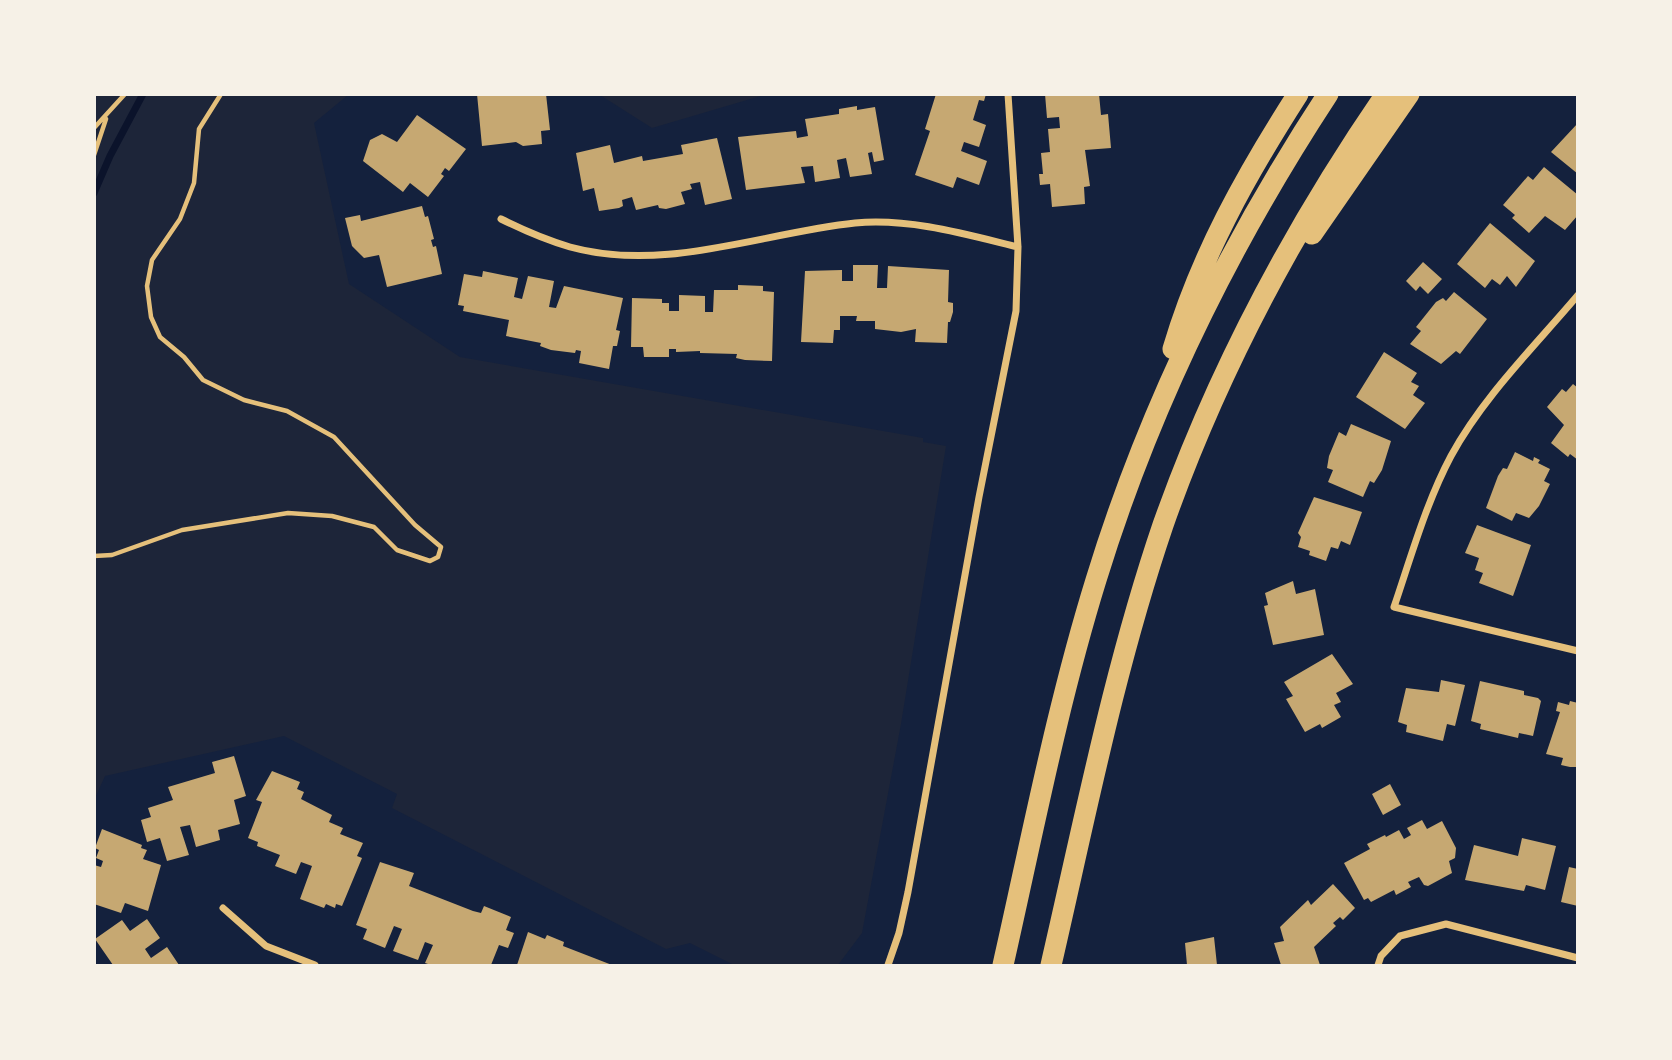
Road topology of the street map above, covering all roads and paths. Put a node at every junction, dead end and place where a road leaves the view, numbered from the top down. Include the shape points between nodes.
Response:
1 (125, 94) edge
2 (221, 94) edge
3 (1008, 94) edge
4 (1298, 94) edge
5 (1328, 94) edge
6 (1386, 94) edge
7 (1409, 94) edge
8 (106, 118) junction
9 (94, 128) edge
10 (94, 155) edge
11 (501, 219) dead end
12 (1018, 247) junction
13 (1577, 295) edge
14 (1239, 344) junction
15 (1146, 439) junction
16 (94, 556) edge
17 (1577, 651) edge
18 (1098, 757) junction
19 (223, 908) dead end
20 (1577, 958) edge
21 (315, 965) edge
22 (888, 965) edge
23 (1003, 965) edge
24 (1051, 965) edge
25 (1065, 965) edge
26 (1378, 965) edge

1 - 8 path
2 - 16 path via 199,129 194,183 180,219 152,260 147,286 151,317 160,337 184,356 203,380 244,400 287,411 334,437 440,547 438,557 430,561 397,550 374,527 332,516 288,513 182,530 112,555
3 - 12 street
4 - 15 highway via 1208,253 1184,313
5 - 15 highway via 1229,259
6 - 14 highway via 1308,214
7 - 14 highway
8 - 9 path
8 - 10 path
11 - 12 street via 572,248 641,256 701,251 858,223 935,226
12 - 22 street via 1017,311 900,933
13 - 17 street via 1481,412 1451,457 1394,607
14 - 18 highway via 1164,523
15 - 23 highway via 1082,625
18 - 24 highway
18 - 25 highway
19 - 21 street via 266,946
20 - 26 street via 1446,924 1400,936

